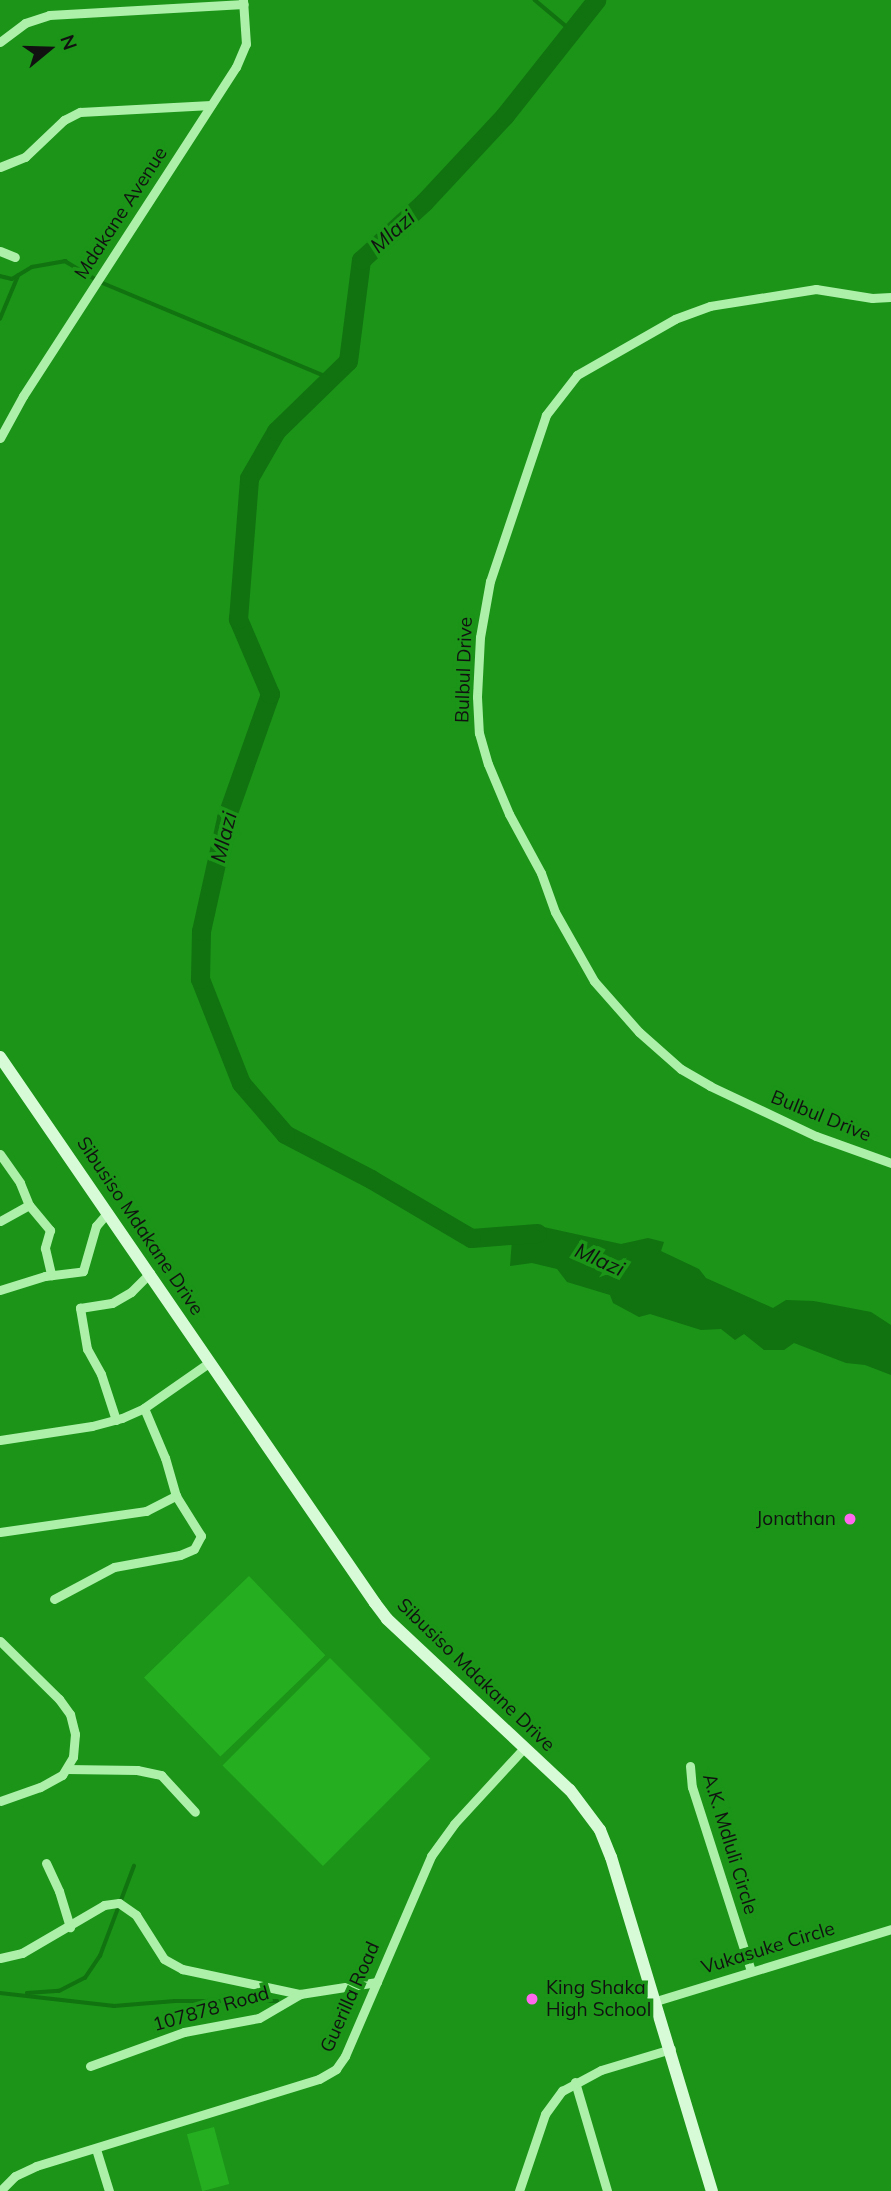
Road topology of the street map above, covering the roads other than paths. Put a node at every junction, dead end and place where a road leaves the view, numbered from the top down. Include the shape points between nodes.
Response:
1 (244, 2) edge
2 (0, 41) edge
3 (211, 104) junction
4 (0, 167) edge
5 (0, 251) edge
6 (15, 257) dead end
7 (891, 297) edge
8 (0, 438) edge
9 (0, 1056) edge
10 (0, 1154) edge
11 (891, 1163) edge
12 (29, 1205) junction
13 (108, 1212) junction
14 (0, 1221) edge
15 (150, 1273) junction
16 (51, 1275) junction
17 (0, 1290) edge
18 (210, 1362) junction
19 (144, 1408) junction
20 (116, 1420) junction
21 (0, 1440) edge
22 (176, 1496) junction
23 (0, 1532) edge
24 (54, 1599) dead end
25 (0, 1641) edge
26 (524, 1748) junction
27 (690, 1766) dead end
28 (67, 1769) junction
29 (0, 1801) edge
30 (195, 1812) dead end
31 (46, 1863) dead end
32 (70, 1927) junction
33 (891, 1929) edge
34 (0, 1958) edge
35 (751, 1971) junction
36 (377, 1982) junction
37 (300, 1994) junction
38 (656, 2001) junction
39 (671, 2049) junction
40 (90, 2066) dead end
41 (575, 2082) junction
42 (96, 2149) junction
43 (0, 2191) edge
44 (109, 2191) edge
45 (519, 2191) edge
46 (607, 2191) edge
47 (712, 2191) edge

1 - 2 street via 49,15 25,23
1 - 3 street, Mdakane Avenue via 245,48
3 - 4 street via 80,112 64,120 25,157
3 - 8 street, Mdakane Avenue
5 - 6 street
7 - 11 street, Bulbul Drive via 816,289 710,306 675,319 577,375 546,415 514,503 484,604 477,697 479,733 492,774 555,912 594,981 639,1032 681,1069 710,1086 816,1136
9 - 13 street, Sibusiso Mdakane Drive
10 - 12 street
12 - 14 street
12 - 16 street via 50,1230 45,1248
13 - 15 street, Sibusiso Mdakane Drive
13 - 16 street via 96,1226 83,1271
15 - 18 street, Sibusiso Mdakane Drive
15 - 20 street via 112,1303 80,1308 85,1340
16 - 17 street
18 - 19 street
18 - 26 street, Sibusiso Mdakane Drive via 387,1619
19 - 20 street
19 - 22 street
20 - 21 street
22 - 23 street via 146,1511
22 - 24 street via 201,1536 189,1553 114,1567
25 - 28 street via 70,1714 75,1747
26 - 36 street, Guerilla Road via 439,1843
26 - 38 street, Sibusiso Mdakane Drive via 570,1790 600,1830
27 - 35 street, A.K. Mdluli Circle via 692,1787
28 - 29 street via 52,1781
28 - 30 street via 161,1775
31 - 32 street
32 - 34 street via 22,1953
32 - 37 street via 112,1903 125,1905 173,1965
33 - 35 street, Vukasuke Circle
35 - 38 street, Vukasuke Circle
36 - 37 street
36 - 42 street, Guerilla Road via 342,2062 329,2074
37 - 40 street, 107878 Road via 259,2018 184,2032
38 - 39 street, Sibusiso Mdakane Drive
39 - 41 street
39 - 47 street, Sibusiso Mdakane Drive
41 - 45 street via 545,2114
41 - 46 street
42 - 43 street, Guerilla Road via 25,2171
42 - 44 street

